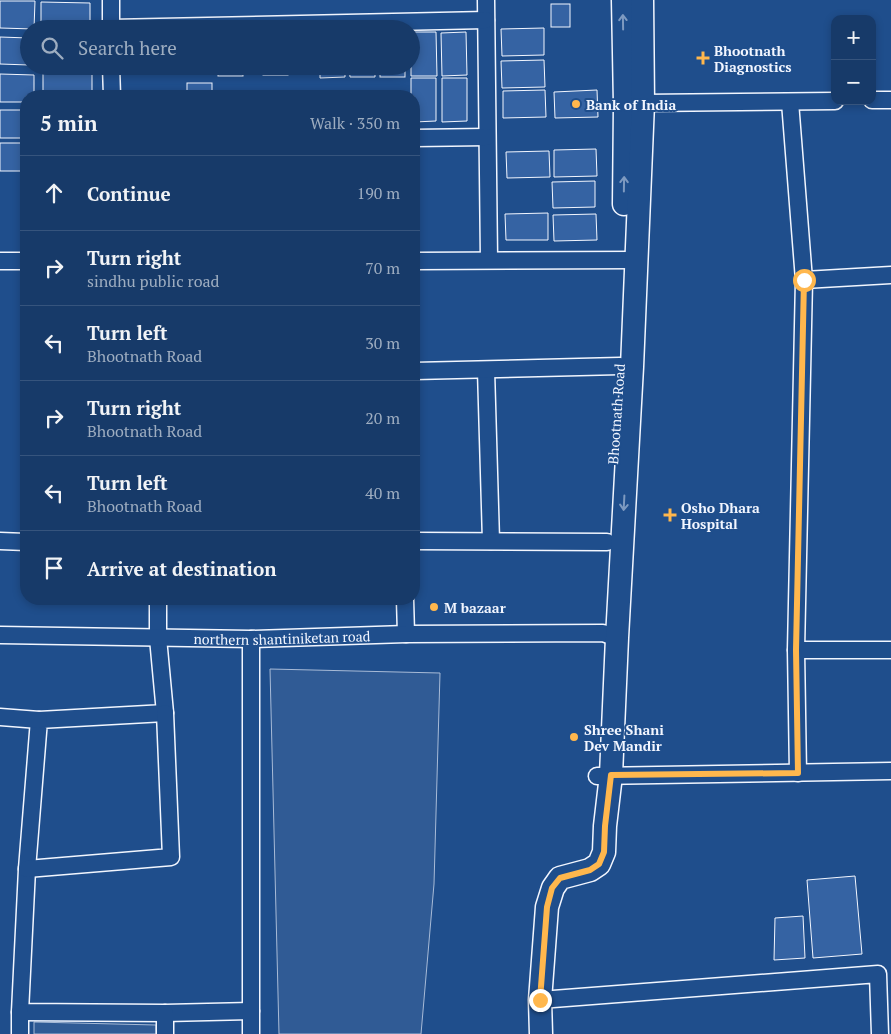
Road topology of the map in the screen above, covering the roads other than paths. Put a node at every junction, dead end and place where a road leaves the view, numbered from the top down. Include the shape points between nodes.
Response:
1 (111, 0) edge
2 (486, 0) edge
3 (623, 0) edge
4 (642, 0) edge
5 (111, 20) edge
6 (486, 20) junction
7 (420, 21) edge
8 (111, 75) edge
9 (112, 90) edge
10 (876, 100) edge
11 (891, 100) edge
12 (831, 101) edge
13 (790, 102) junction
14 (634, 104) junction
15 (487, 137) junction
16 (420, 138) edge
17 (489, 260) junction
18 (630, 260) junction
19 (0, 261) edge
20 (20, 261) edge
21 (420, 261) edge
22 (891, 275) edge
23 (804, 280) junction
24 (620, 366) junction
25 (486, 370) junction
26 (420, 372) edge
27 (0, 541) edge
28 (420, 541) edge
29 (491, 541) junction
30 (20, 542) edge
31 (607, 542) junction
32 (158, 605) edge
33 (405, 605) edge
34 (406, 634) junction
35 (0, 635) edge
36 (610, 635) junction
37 (158, 638) junction
38 (251, 639) junction
39 (796, 650) junction
40 (891, 650) edge
41 (165, 713) junction
42 (0, 717) edge
43 (39, 720) junction
44 (891, 771) edge
45 (798, 773) junction
46 (604, 775) junction
47 (27, 869) junction
48 (540, 1000) junction
49 (251, 1011) junction
50 (20, 1012) junction
51 (165, 1013) junction
52 (20, 1034) edge
53 (165, 1034) edge
54 (251, 1034) edge
55 (541, 1034) edge
56 (880, 1034) edge

1 - 5 street
2 - 6 street
14 -> 3 street, Bhootnath Road
4 - 14 street, Bhootnath Road
6 - 7 street
6 - 15 street
8 - 9 street
10 - 11 street
12 - 13 street
13 - 14 street
13 - 23 street
14 - 18 street, Bhootnath Road
15 - 16 street
15 - 17 street
17 - 18 street
17 - 21 street
18 - 24 street, Bhootnath Road
18 -> 36 street, Bhootnath Road via 632,367
19 - 20 street
22 - 23 street
23 - 39 street
24 - 25 street
24 - 31 street, Bhootnath Road
25 - 26 street
25 - 29 street
27 - 30 street
28 - 29 street
29 - 31 street
31 - 36 street, Bhootnath Road
32 - 37 street
33 - 34 street
34 - 36 street, northern shantiniketan road
34 - 38 street, northern shantiniketan road
35 - 37 street
36 - 46 street, Bhootnath Road
37 - 38 street, northern shantiniketan road
37 - 41 street
38 - 49 street
39 - 40 street
39 - 45 street
41 - 43 street
41 - 47 street via 172,857
42 - 43 street
43 - 47 street
44 - 45 street
45 - 46 street
46 - 48 street, Bhootnath Road via 604,852 599,864 590,870 560,878 552,888 547,907
47 - 50 street
48 - 55 street, Bhootnath Road
48 - 56 street via 878,974
49 - 51 street
49 - 54 street
50 - 51 street
50 - 52 street
51 - 53 street

